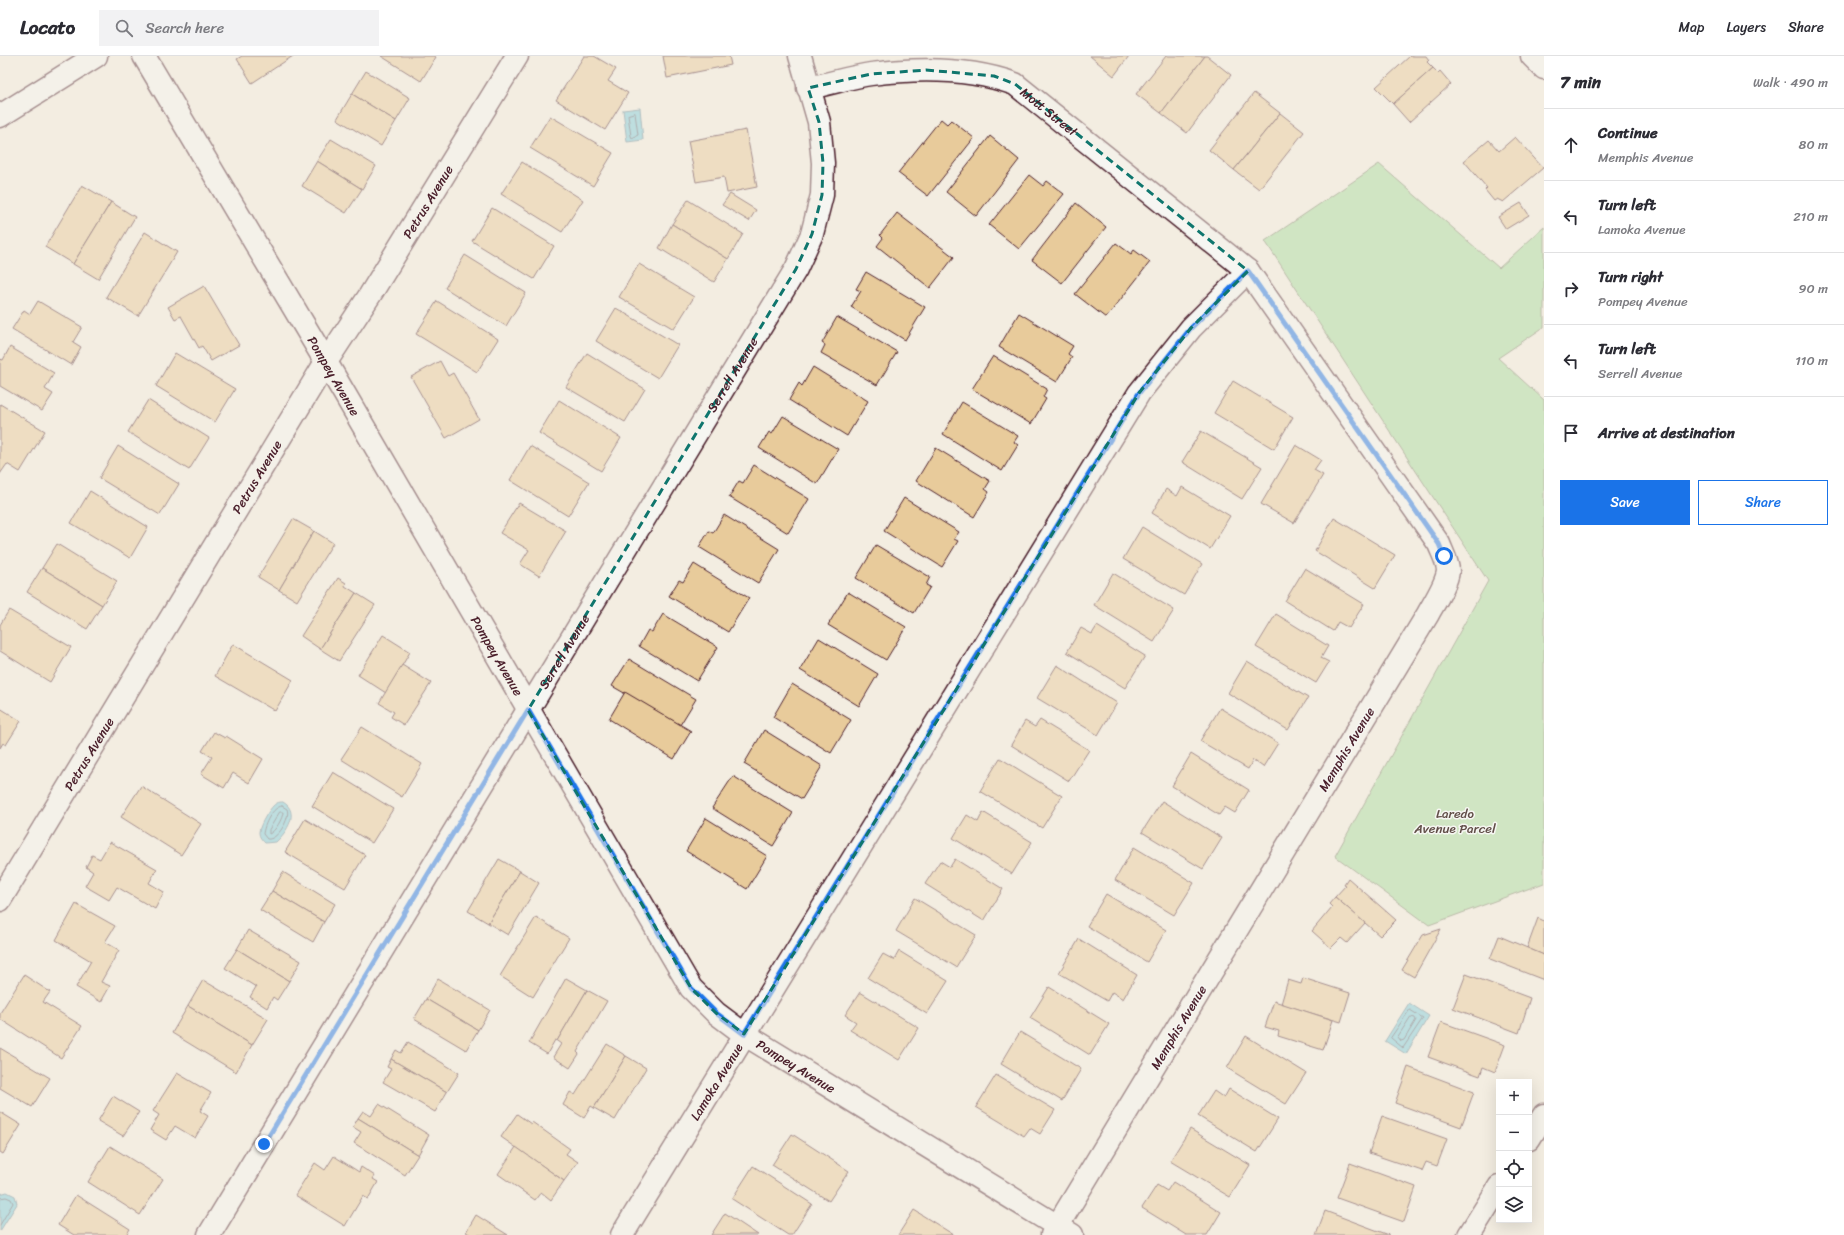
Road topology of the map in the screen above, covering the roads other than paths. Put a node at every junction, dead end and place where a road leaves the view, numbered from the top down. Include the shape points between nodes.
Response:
1 (96, 56) edge
2 (144, 56) edge
3 (517, 56) edge
4 (800, 56) edge
5 (1532, 56) edge
6 (1544, 68) edge
7 (808, 88) junction
8 (0, 116) edge
9 (1248, 271) junction
10 (326, 362) junction
11 (528, 710) junction
12 (0, 900) edge
13 (744, 1034) junction
14 (1544, 1115) edge
15 (1532, 1134) edge
16 (1496, 1192) edge
17 (1061, 1232) edge
18 (209, 1235) edge
19 (622, 1235) edge
20 (1469, 1235) edge

1 - 8 street
2 - 10 street, Pompey Avenue
3 - 10 street, Petrus Avenue
4 - 7 street, Serrell Avenue
5 - 6 street
7 - 9 street, Mott Street via 870,74 926,70 994,76 1015,84
7 - 11 street, Serrell Avenue via 819,122 823,162 822,195 809,241 796,269
9 - 13 street, Lamoka Avenue via 1191,328 1139,393
9 - 17 street, Memphis Avenue via 1439,544 1448,572 1440,594
10 - 11 street, Pompey Avenue
10 - 12 street, Petrus Avenue
11 - 13 street, Pompey Avenue via 691,988 716,1013
11 - 18 street, Serrell Avenue
13 - 17 street, Pompey Avenue
13 - 19 street, Lamoka Avenue
14 - 15 street
16 - 20 street

